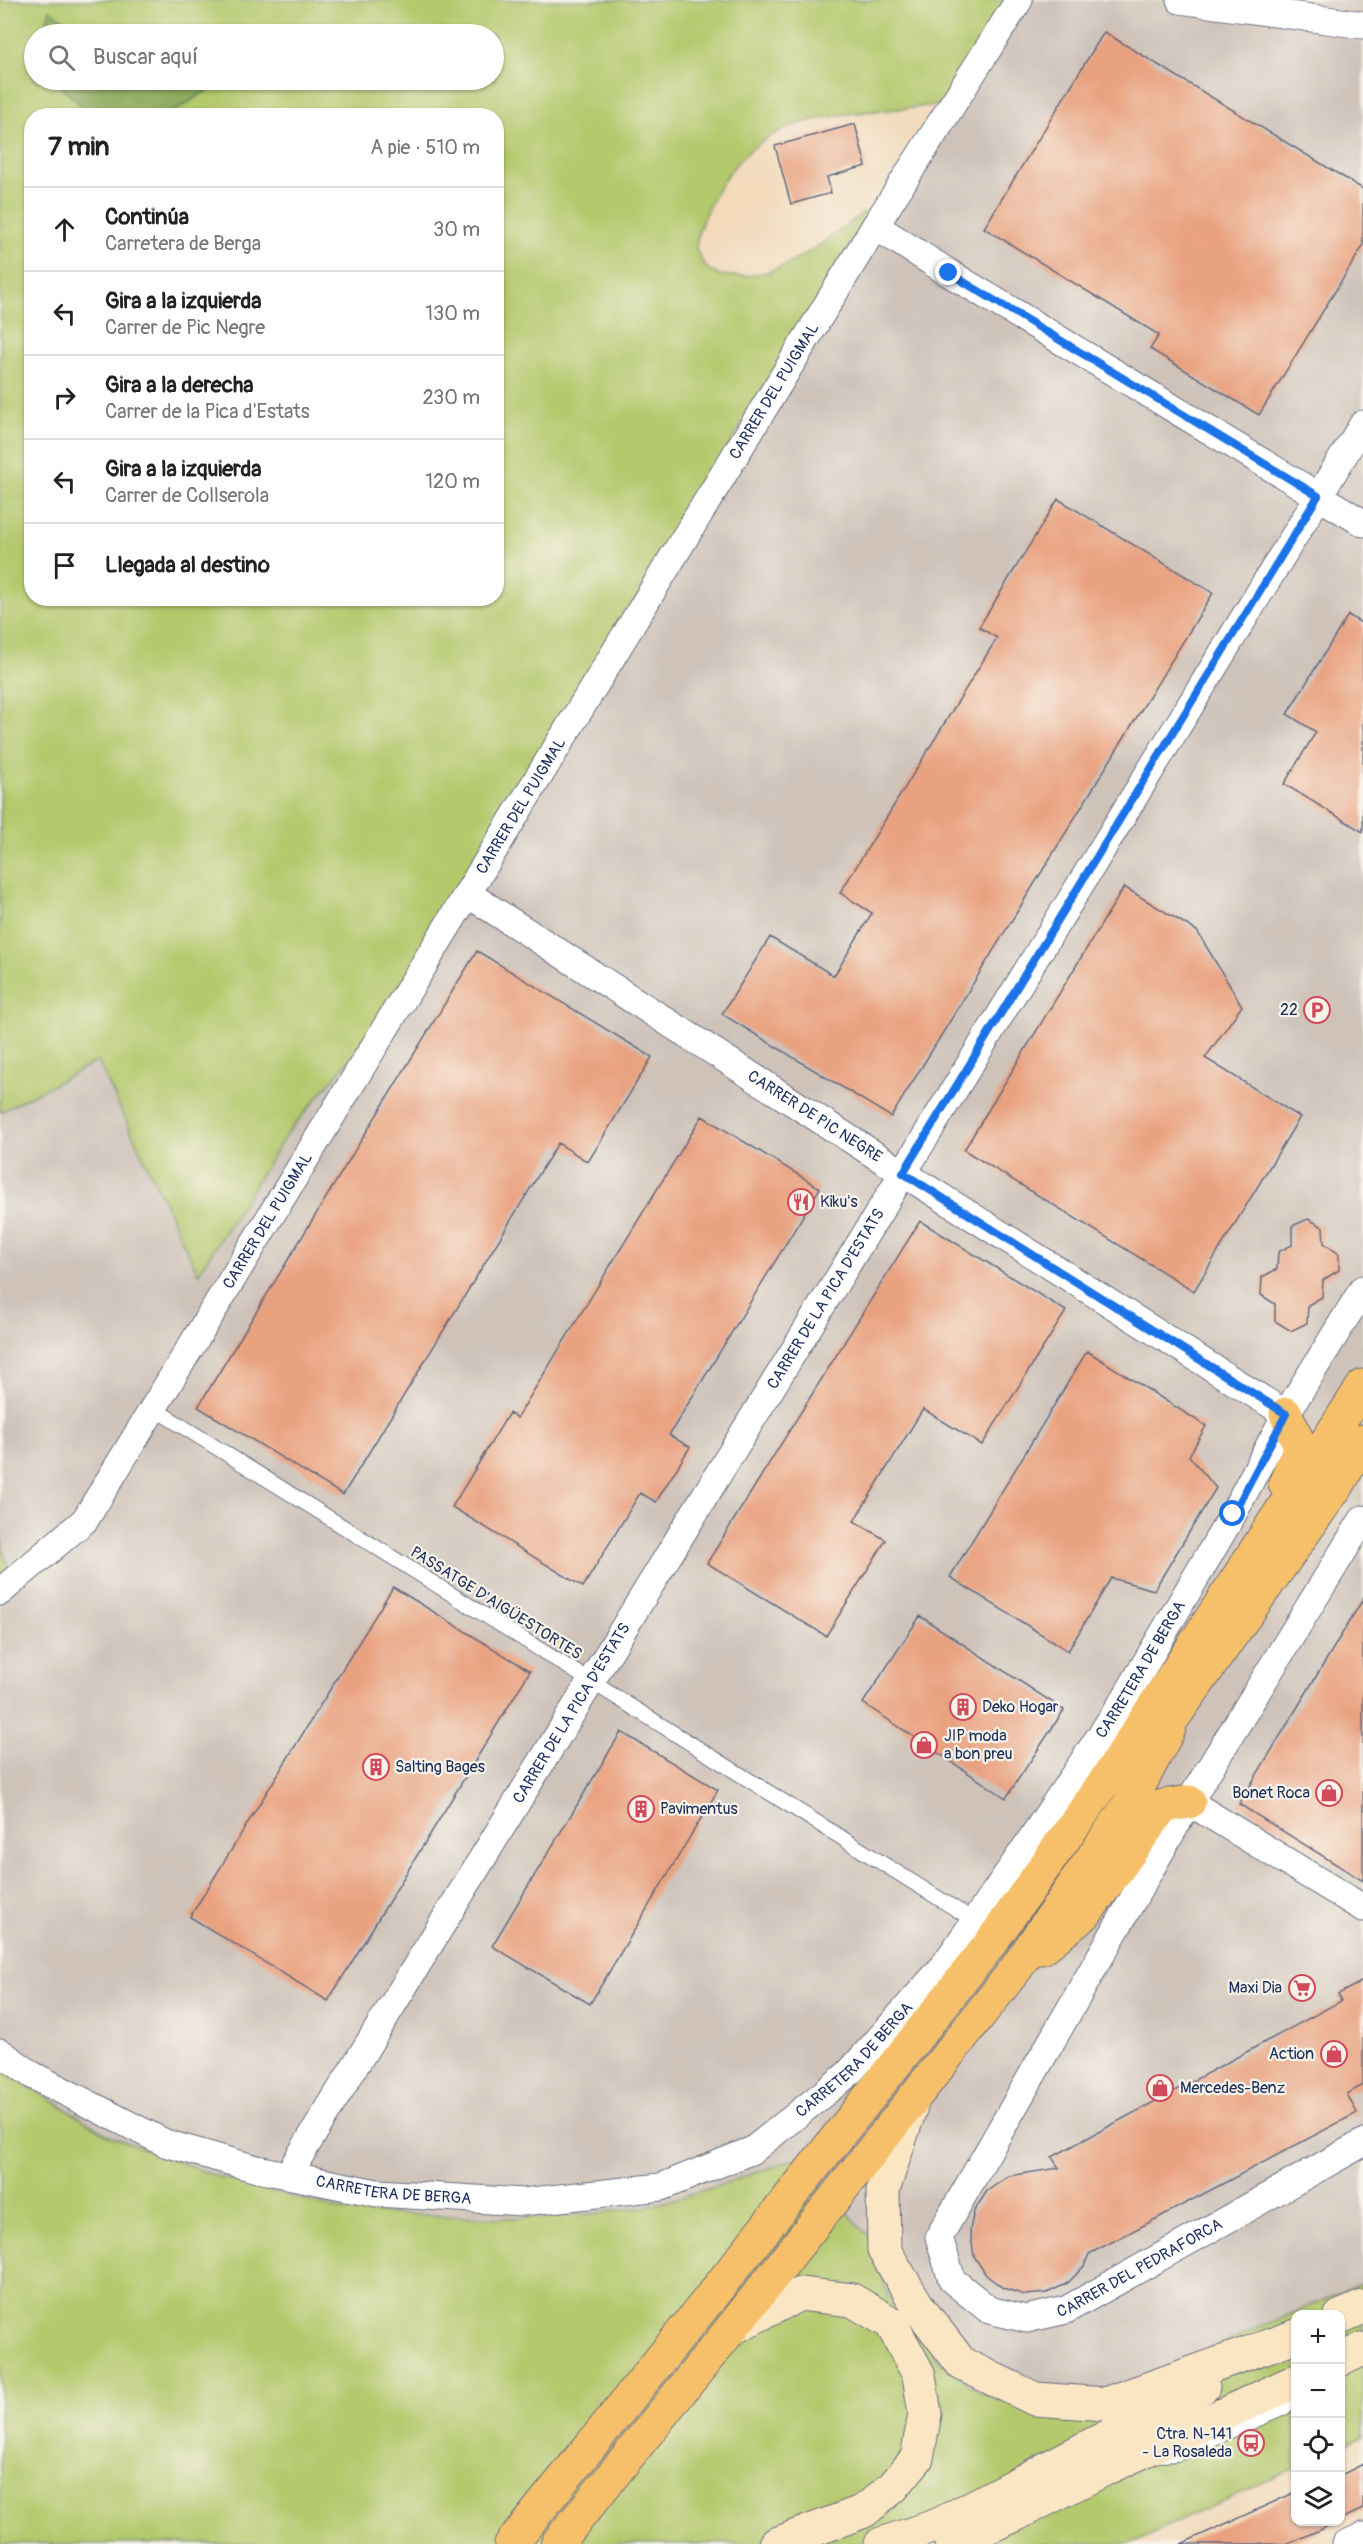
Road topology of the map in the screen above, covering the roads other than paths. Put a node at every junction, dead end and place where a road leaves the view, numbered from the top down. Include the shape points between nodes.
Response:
1 (1018, 0) edge
2 (1180, 0) edge
3 (1363, 26) edge
4 (875, 226) junction
5 (1363, 424) edge
6 (1318, 496) junction
7 (1363, 523) edge
8 (468, 894) junction
9 (903, 1173) junction
10 (1363, 1289) edge
11 (1363, 1386) edge
12 (153, 1408) junction
13 (1286, 1414) junction
14 (1355, 1427) edge
15 (1363, 1519) edge
16 (1261, 1541) junction
17 (0, 1592) edge
18 (591, 1682) junction
19 (1180, 1708) junction
20 (1189, 1802) junction
21 (1363, 1908) edge
22 (975, 1921) junction
23 (1015, 1970) junction
24 (0, 2052) edge
25 (914, 2097) junction
26 (1363, 2143) edge
27 (288, 2175) junction
28 (731, 2329) junction
29 (1291, 2339) edge
30 (1291, 2340) edge
31 (1363, 2349) edge
32 (1345, 2358) edge
33 (1291, 2382) edge
34 (1291, 2401) edge
35 (1131, 2457) junction
36 (1363, 2536) edge
37 (536, 2542) edge
38 (776, 2544) edge
39 (881, 2544) edge
40 (951, 2544) edge
41 (1346, 2544) edge

1 - 4 street, CARRER DEL PUIGMAL
2 - 3 street
4 - 6 street
4 - 8 street, CARRER DEL PUIGMAL
5 - 6 street, CARRER DE LA PICA D'ESTATS
6 - 7 street
6 - 9 street, CARRER DE LA PICA D'ESTATS
8 - 9 street, CARRER DE PIC NEGRE
8 - 12 street, CARRER DEL PUIGMAL
9 - 13 street, CARRER DE PIC NEGRE
9 - 18 street, CARRER DE LA PICA D'ESTATS
10 - 13 street, CARRETERA DE BERGA
11 - 14 main road
12 - 17 street, CARRER DEL PUIGMAL via 85,1520
12 - 18 lane, PASSATGE D'AIGÜESTORTES
13 - 14 main road
13 - 16 main road via 1300,1446
13 - 22 street, CARRETERA DE BERGA via 1233,1514 1124,1700
14 - 16 main road
14 - 19 main road via 1339,1483
15 - 20 street
16 - 37 main road via 1106,1781 987,1948 710,2298
18 - 22 lane, PASSATGE D'AIGÜESTORTES
18 - 27 street, CARRER DE LA PICA D'ESTATS
19 - 23 main road via 1129,1805
19 - 37 main road via 1001,1962
20 - 21 street
20 - 23 main road via 1162,1806 1085,1914
20 - 26 street, CARRER DEL PEDRAFORCA via 939,2237 952,2280 989,2310 1026,2319 1066,2310
22 - 27 street, CARRETERA DE BERGA via 943,1967 848,2074 753,2150 661,2187 523,2202 377,2193
23 - 25 main road
24 - 27 street, CARRETERA DE BERGA via 32,2075 165,2143
25 - 28 main road
25 - 29 main road via 883,2190 884,2250 919,2308 962,2364 1035,2400 1105,2404
28 - 37 main road
28 - 38 main road via 800,2295 852,2300 891,2323 919,2375 925,2414 917,2458 893,2487 864,2511
30 - 39 main road via 938,2525
31 - 32 main road
33 - 35 main road
34 - 35 lane via 1284,2408 1177,2454
35 - 40 main road
36 - 41 street

